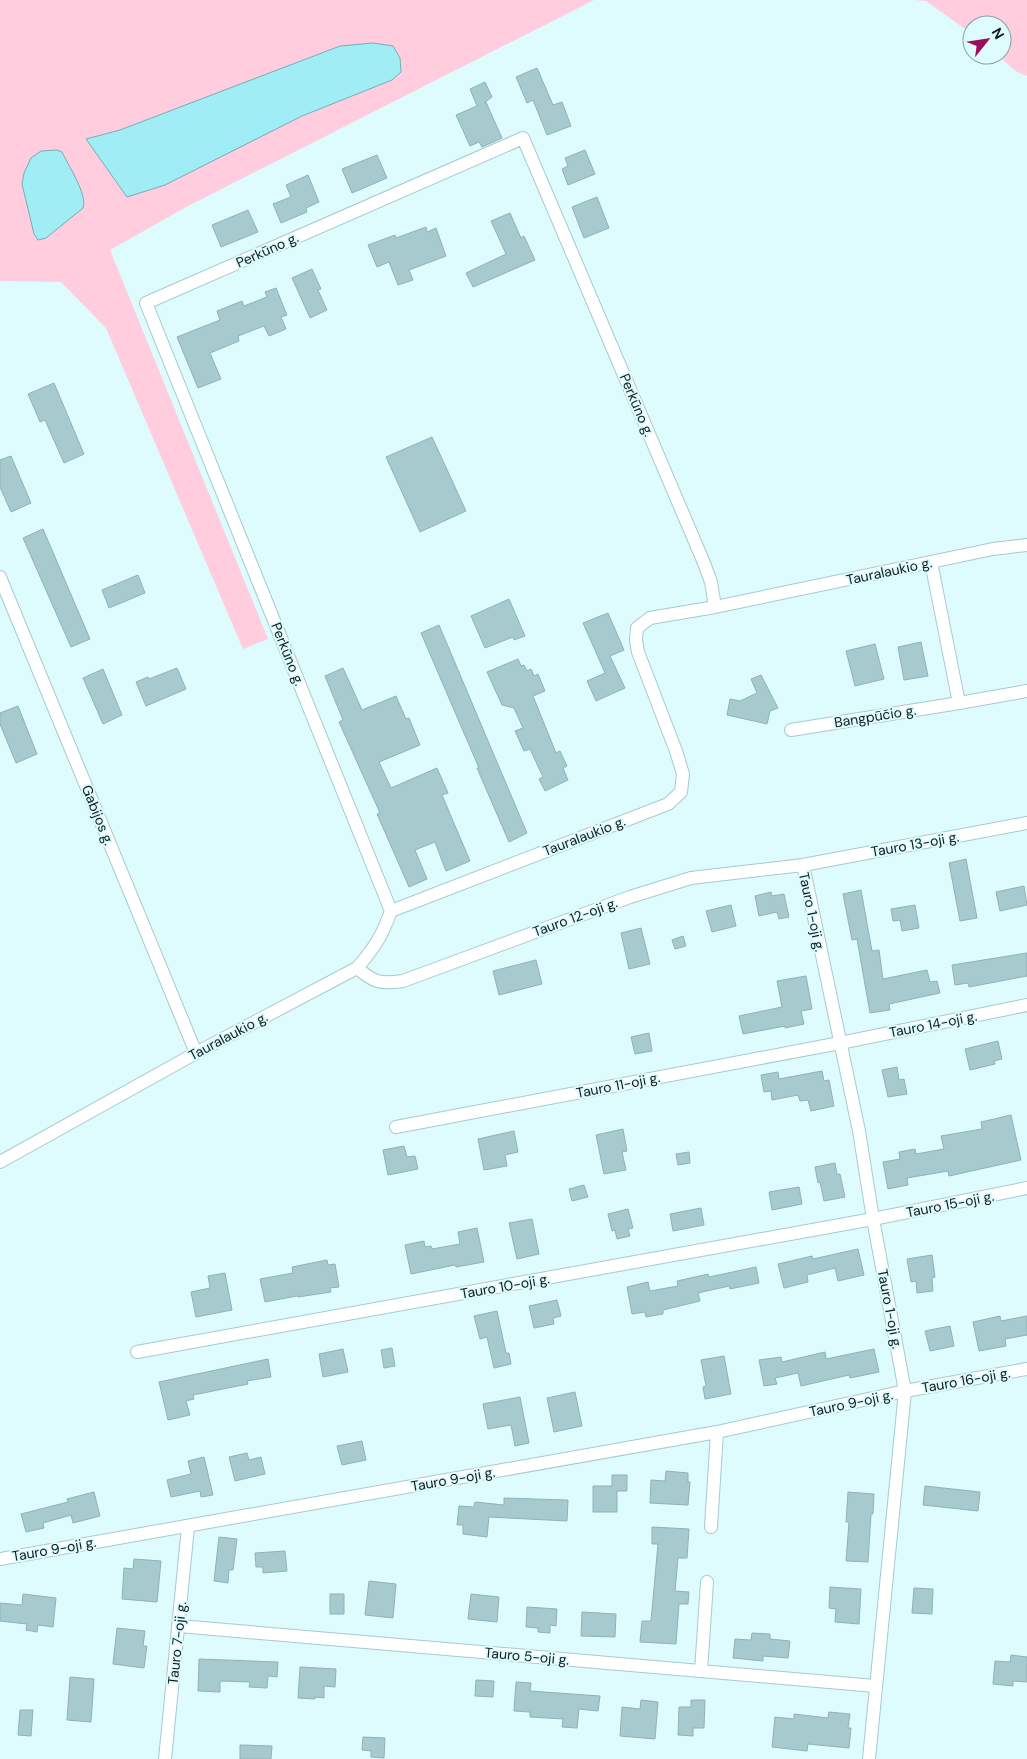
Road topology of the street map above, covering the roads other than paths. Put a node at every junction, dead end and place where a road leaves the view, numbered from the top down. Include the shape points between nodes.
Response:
1 (1027, 545) edge
2 (931, 562) junction
3 (0, 576) edge
4 (715, 607) junction
5 (1027, 691) edge
6 (958, 703) junction
7 (791, 730) dead end
8 (1027, 823) edge
9 (802, 865) junction
10 (391, 910) junction
11 (357, 968) junction
12 (1027, 1005) edge
13 (840, 1043) junction
14 (196, 1053) junction
15 (396, 1127) dead end
16 (0, 1162) edge
17 (1027, 1188) edge
18 (873, 1219) junction
19 (137, 1352) dead end
20 (1027, 1369) edge
21 (905, 1391) junction
22 (716, 1432) junction
23 (188, 1526) junction
24 (710, 1527) dead end
25 (0, 1559) edge
26 (707, 1582) dead end
27 (179, 1626) junction
28 (701, 1671) junction
29 (875, 1686) junction
30 (165, 1759) edge
31 (870, 1759) edge

1 - 2 street, Tauralaukio g. via 993,548
2 - 4 street, Tauralaukio g.
2 - 6 street
3 - 14 street, Gabijos g.
4 - 10 street, Tauralaukio g. via 650,618 637,628 638,652 683,774 681,792 668,804
4 - 10 street, Perkūno g. via 704,562 523,138 146,303
5 - 6 street, Bangpūčio g.
6 - 7 street, Bangpūčio g.
8 - 9 street, Tauro 13-oji g.
9 - 11 street, Tauro 12-oji g. via 691,878 621,900 404,980 387,983 372,980
9 - 13 street, Tauro 1-oji g.
10 - 11 street, Tauralaukio g. via 383,934
11 - 14 street, Tauralaukio g.
12 - 13 street, Tauro 14-oji g.
13 - 15 street, Tauro 11-oji g.
13 - 18 street, Tauro 1-oji g.
14 - 16 street, Tauralaukio g.
17 - 18 street, Tauro 15-oji g.
18 - 19 street, Tauro 10-oji g.
18 - 21 street, Tauro 1-oji g.
20 - 21 street, Tauro 16-oji g.
21 - 22 street, Tauro 9-oji g.
21 - 29 street, Tauro 1-oji g.
22 - 23 street, Tauro 9-oji g.
22 - 24 street
23 - 25 street, Tauro 9-oji g.
23 - 27 street, Tauro 7-oji g.
26 - 28 street
27 - 28 street, Tauro 5-oji g.
27 - 30 street, Tauro 7-oji g.
28 - 29 street, Tauro 5-oji g.
29 - 31 street, Tauro 1-oji g.

